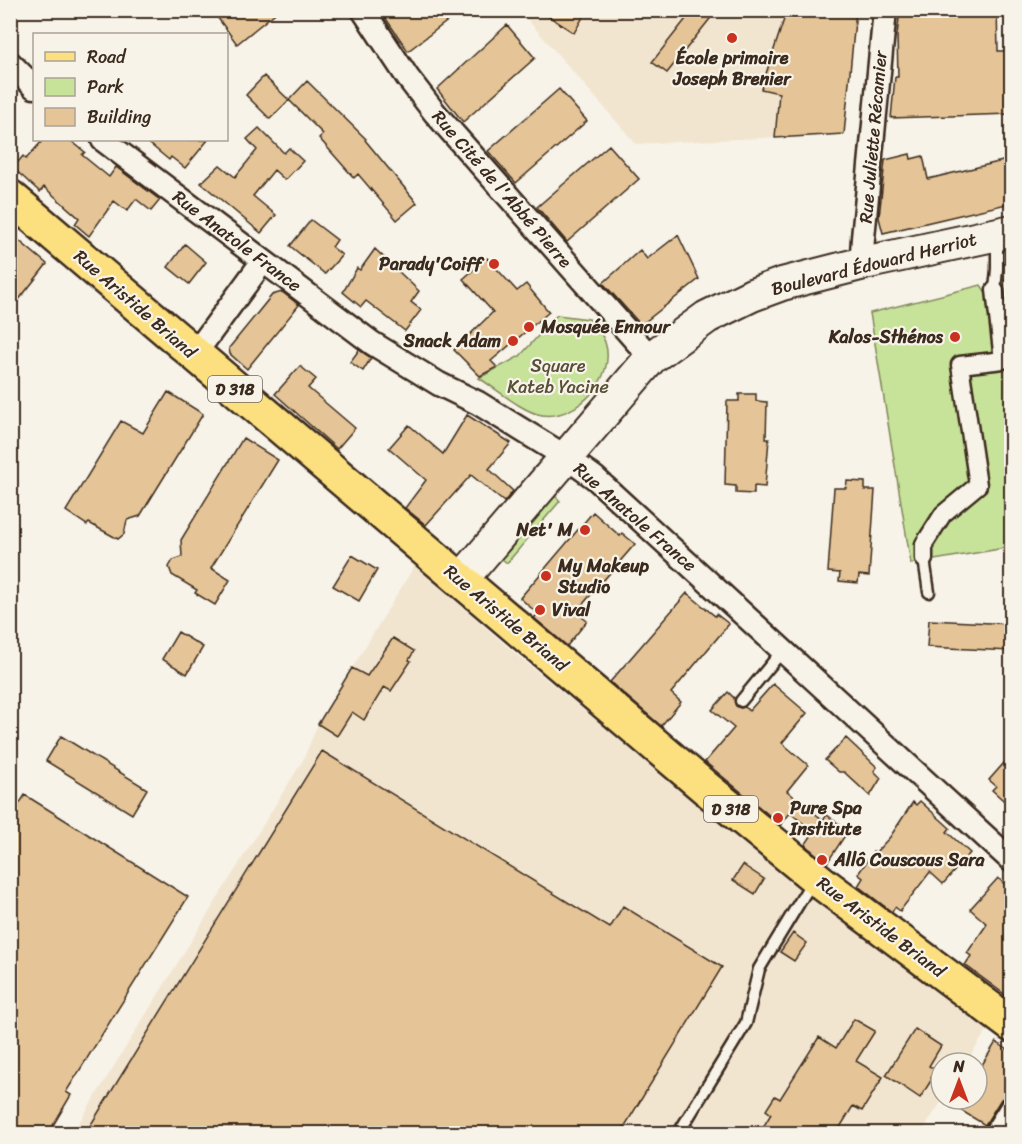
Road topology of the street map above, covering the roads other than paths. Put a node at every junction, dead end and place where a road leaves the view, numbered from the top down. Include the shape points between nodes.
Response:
1 (363, 10) edge
2 (885, 10) edge
3 (10, 63) edge
4 (33, 86) edge
5 (104, 141) edge
6 (10, 197) edge
7 (1004, 232) edge
8 (263, 261) junction
9 (864, 263) junction
10 (995, 290) joint
11 (194, 355) junction
12 (651, 358) junction
13 (566, 457) junction
14 (924, 560) joint
15 (461, 580) junction
16 (929, 592) dead end
17 (783, 650) junction
18 (741, 701) dead end
19 (1011, 861) edge
20 (814, 877) junction
21 (1011, 1025) edge
22 (1011, 1107) edge
23 (678, 1134) edge
24 (995, 1134) edge

1 - 12 street, Rue Cité de l'Abbé Pierre via 435,113
2 - 9 street, Rue Juliette Récamier via 863,238
3 - 4 street
5 - 8 street, Rue Anatole France
6 - 11 main road, Rue Aristide Briand / D 318
7 - 9 main road, Boulevard Édouard Herriot
7 - 10 lane
8 - 11 street
8 - 13 street, Rue Anatole France via 372,343
9 - 12 main road, Boulevard Édouard Herriot via 752,295 707,317
10 - 14 street via 1003,360 960,365 978,485 943,514 924,544
11 - 15 main road, Rue Aristide Briand / D 318
12 - 13 main road, Boulevard Édouard Herriot
13 - 15 main road, Boulevard Édouard Herriot
13 - 17 street, Rue Anatole France via 595,478
14 - 16 lane
15 - 20 main road, Rue Aristide Briand / D 318
17 - 18 lane
17 - 19 street, Rue Anatole France
20 - 21 main road, Rue Aristide Briand / D 318
20 - 23 lane via 759,969 746,1023
22 - 24 street

